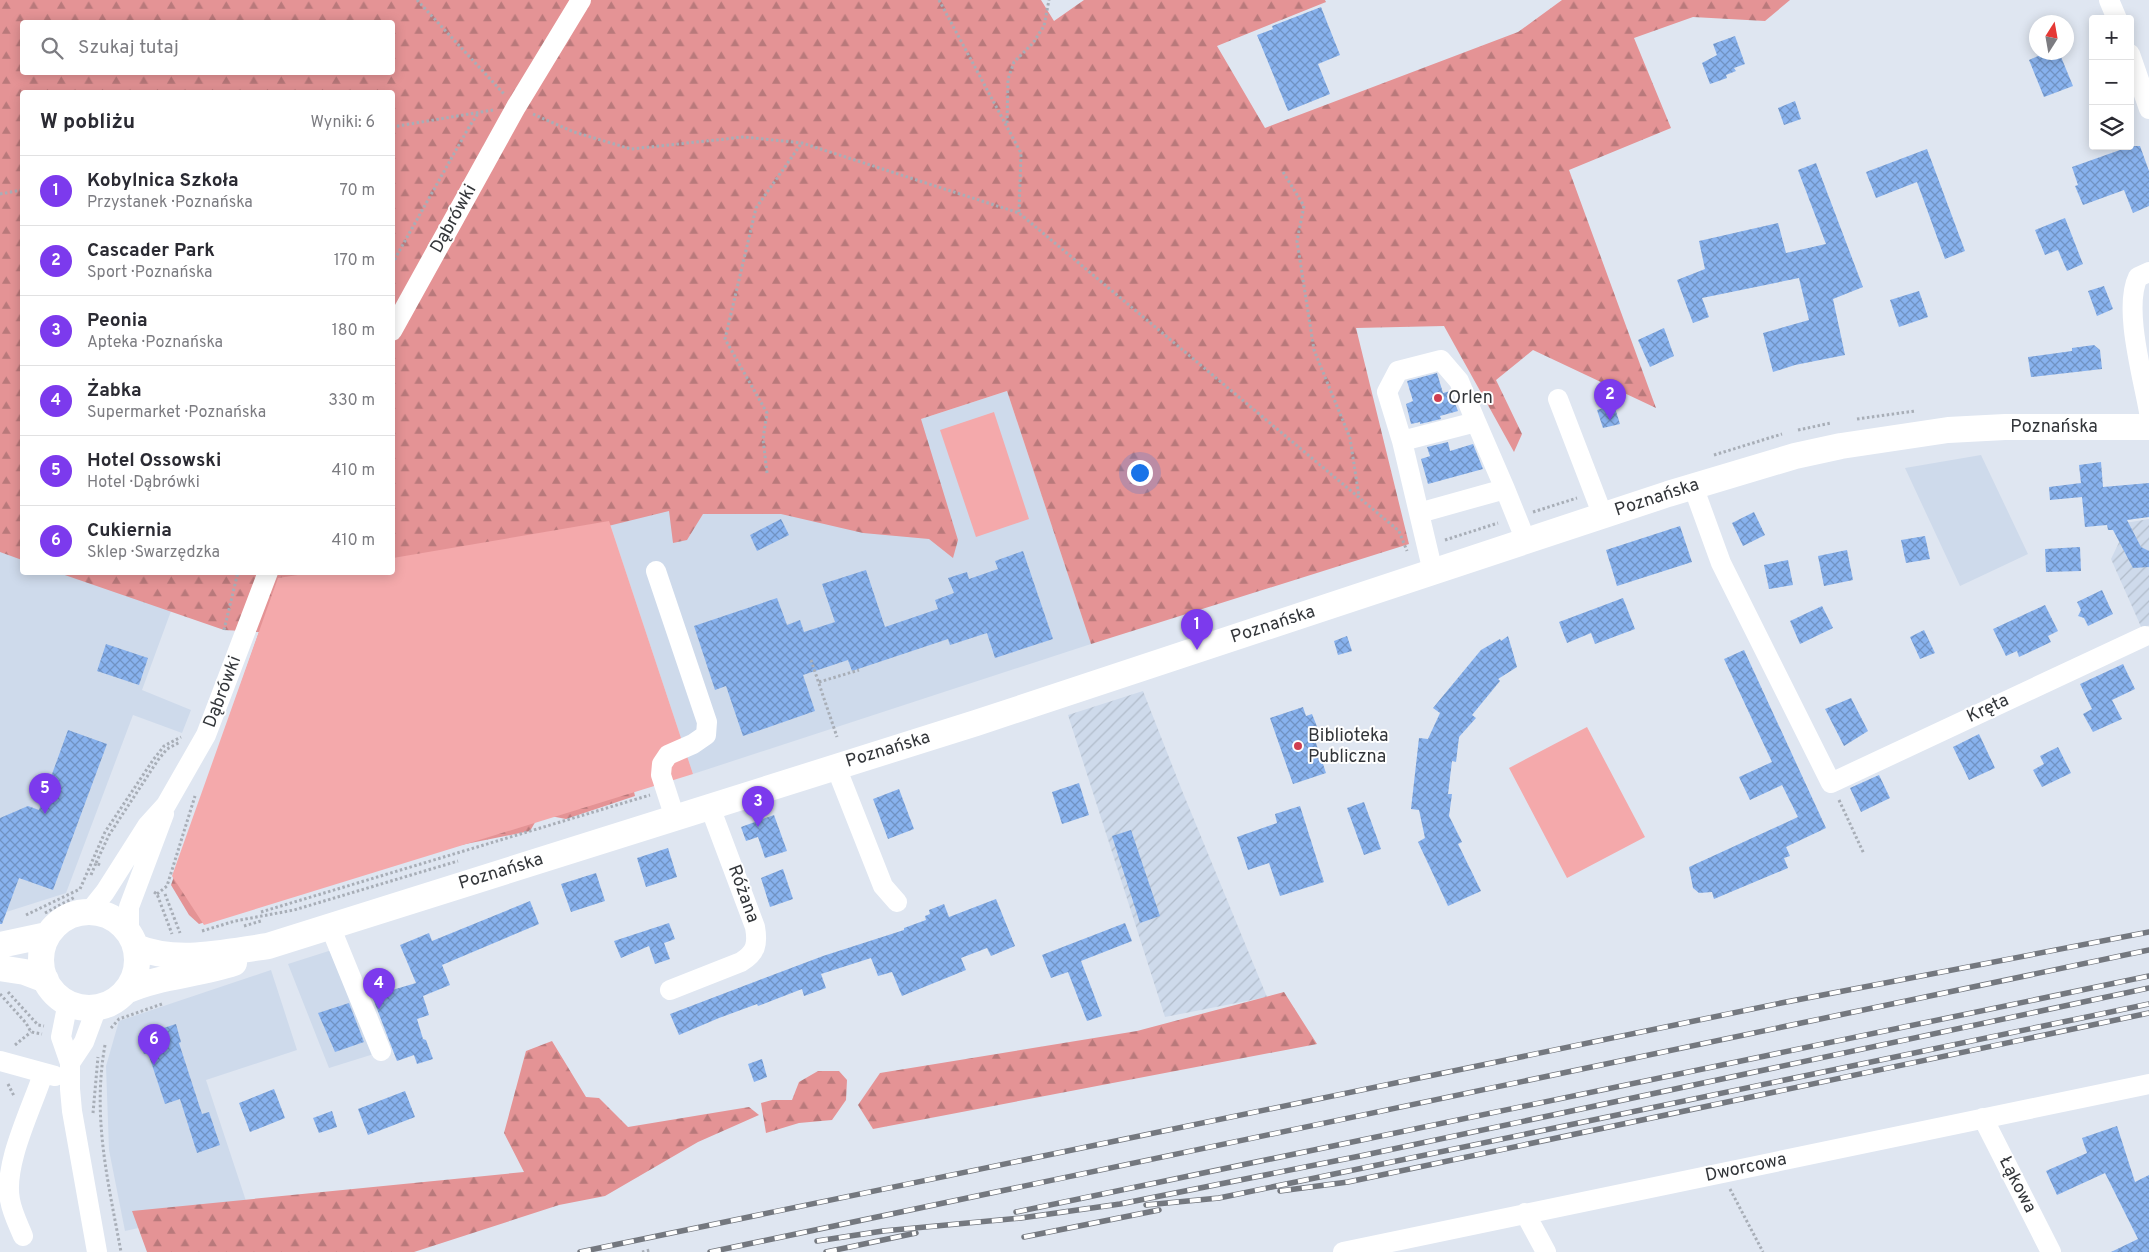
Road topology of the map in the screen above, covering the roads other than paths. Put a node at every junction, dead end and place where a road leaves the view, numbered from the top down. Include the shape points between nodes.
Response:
1 (581, 0) edge
2 (2110, 0) edge
3 (2116, 15) edge
4 (2132, 60) edge
5 (2149, 109) edge
6 (2149, 272) edge
7 (395, 326) edge
8 (1558, 399) dead end
9 (2149, 412) edge
10 (1476, 422) junction
11 (2149, 427) edge
12 (1402, 441) junction
13 (1693, 486) junction
14 (1505, 489) junction
15 (1419, 513) junction
16 (1603, 516) junction
17 (1526, 541) junction
18 (656, 571) dead end
19 (1433, 572) junction
20 (267, 575) edge
21 (2145, 636) dead end
22 (836, 767) junction
23 (166, 805) junction
24 (710, 807) junction
25 (675, 818) junction
26 (897, 902) dead end
27 (89, 912) junction
28 (42, 926) junction
29 (330, 926) junction
30 (132, 940) junction
31 (0, 946) edge
32 (268, 946) junction
33 (3, 978) edge
34 (46, 980) junction
35 (670, 990) dead end
36 (126, 991) junction
37 (68, 1002) junction
38 (97, 1007) junction
39 (381, 1051) dead end
40 (0, 1061) edge
41 (70, 1070) junction
42 (43, 1074) junction
43 (2149, 1084) edge
44 (1983, 1118) junction
45 (1526, 1213) junction
46 (23, 1236) dead end
47 (1366, 1250) edge
48 (97, 1252) edge
49 (1343, 1252) edge
50 (1546, 1252) edge
51 (2051, 1252) edge

1 - 7 street, Dąbrówki via 516,107
2 - 3 street
4 - 5 street
6 - 9 street via 2138,277 2133,286 2132,319
8 - 16 street
10 - 12 street
10 - 12 street via 1459,381 1441,360 1398,371 1387,392
10 - 14 street
11 - 13 main road, Poznańska via 2005,427 1898,436 1795,456
12 - 15 street
13 - 16 main road, Poznańska
13 - 21 street, Kręta via 1721,563 1831,783
14 - 15 street
14 - 17 street
15 - 19 street
16 - 17 main road, Poznańska
17 - 19 main road, Poznańska
18 - 25 street via 707,722 706,734 668,755 662,764 662,775
19 - 22 main road, Poznańska
20 - 23 street, Dąbrówki via 211,725
22 - 24 main road, Poznańska
22 - 26 street via 883,886
23 - 27 street, Dąbrówki via 147,826
23 - 30 street, Dąbrówki via 129,906
24 - 25 main road, Poznańska
24 - 35 street, Różana via 755,928 756,948 741,962
25 - 29 main road, Poznańska
27 - 28 main road via 73,914
27 - 30 main road via 104,914 118,921
28 - 31 main road
28 - 34 main road via 42,964
29 - 32 main road, Poznańska
29 - 39 street
30 - 32 main road, Poznańska via 160,955 178,956
30 - 36 main road via 137,962 134,978
32 - 36 main road, Poznańska via 248,958 219,968 142,983
33 - 34 main road via 26,972
34 - 37 main road via 55,993
36 - 38 main road via 114,1001
37 - 38 main road
37 - 41 street via 61,1037
38 - 41 street
40 - 42 street
41 - 42 street
41 - 48 street via 72,1111
42 - 46 street via 9,1180 10,1199
43 - 44 street, Dworcowa
44 - 45 street, Dworcowa
44 - 51 street, Łąkowa
45 - 47 street, Dworcowa
45 - 50 street
47 - 49 street, Dworcowa

